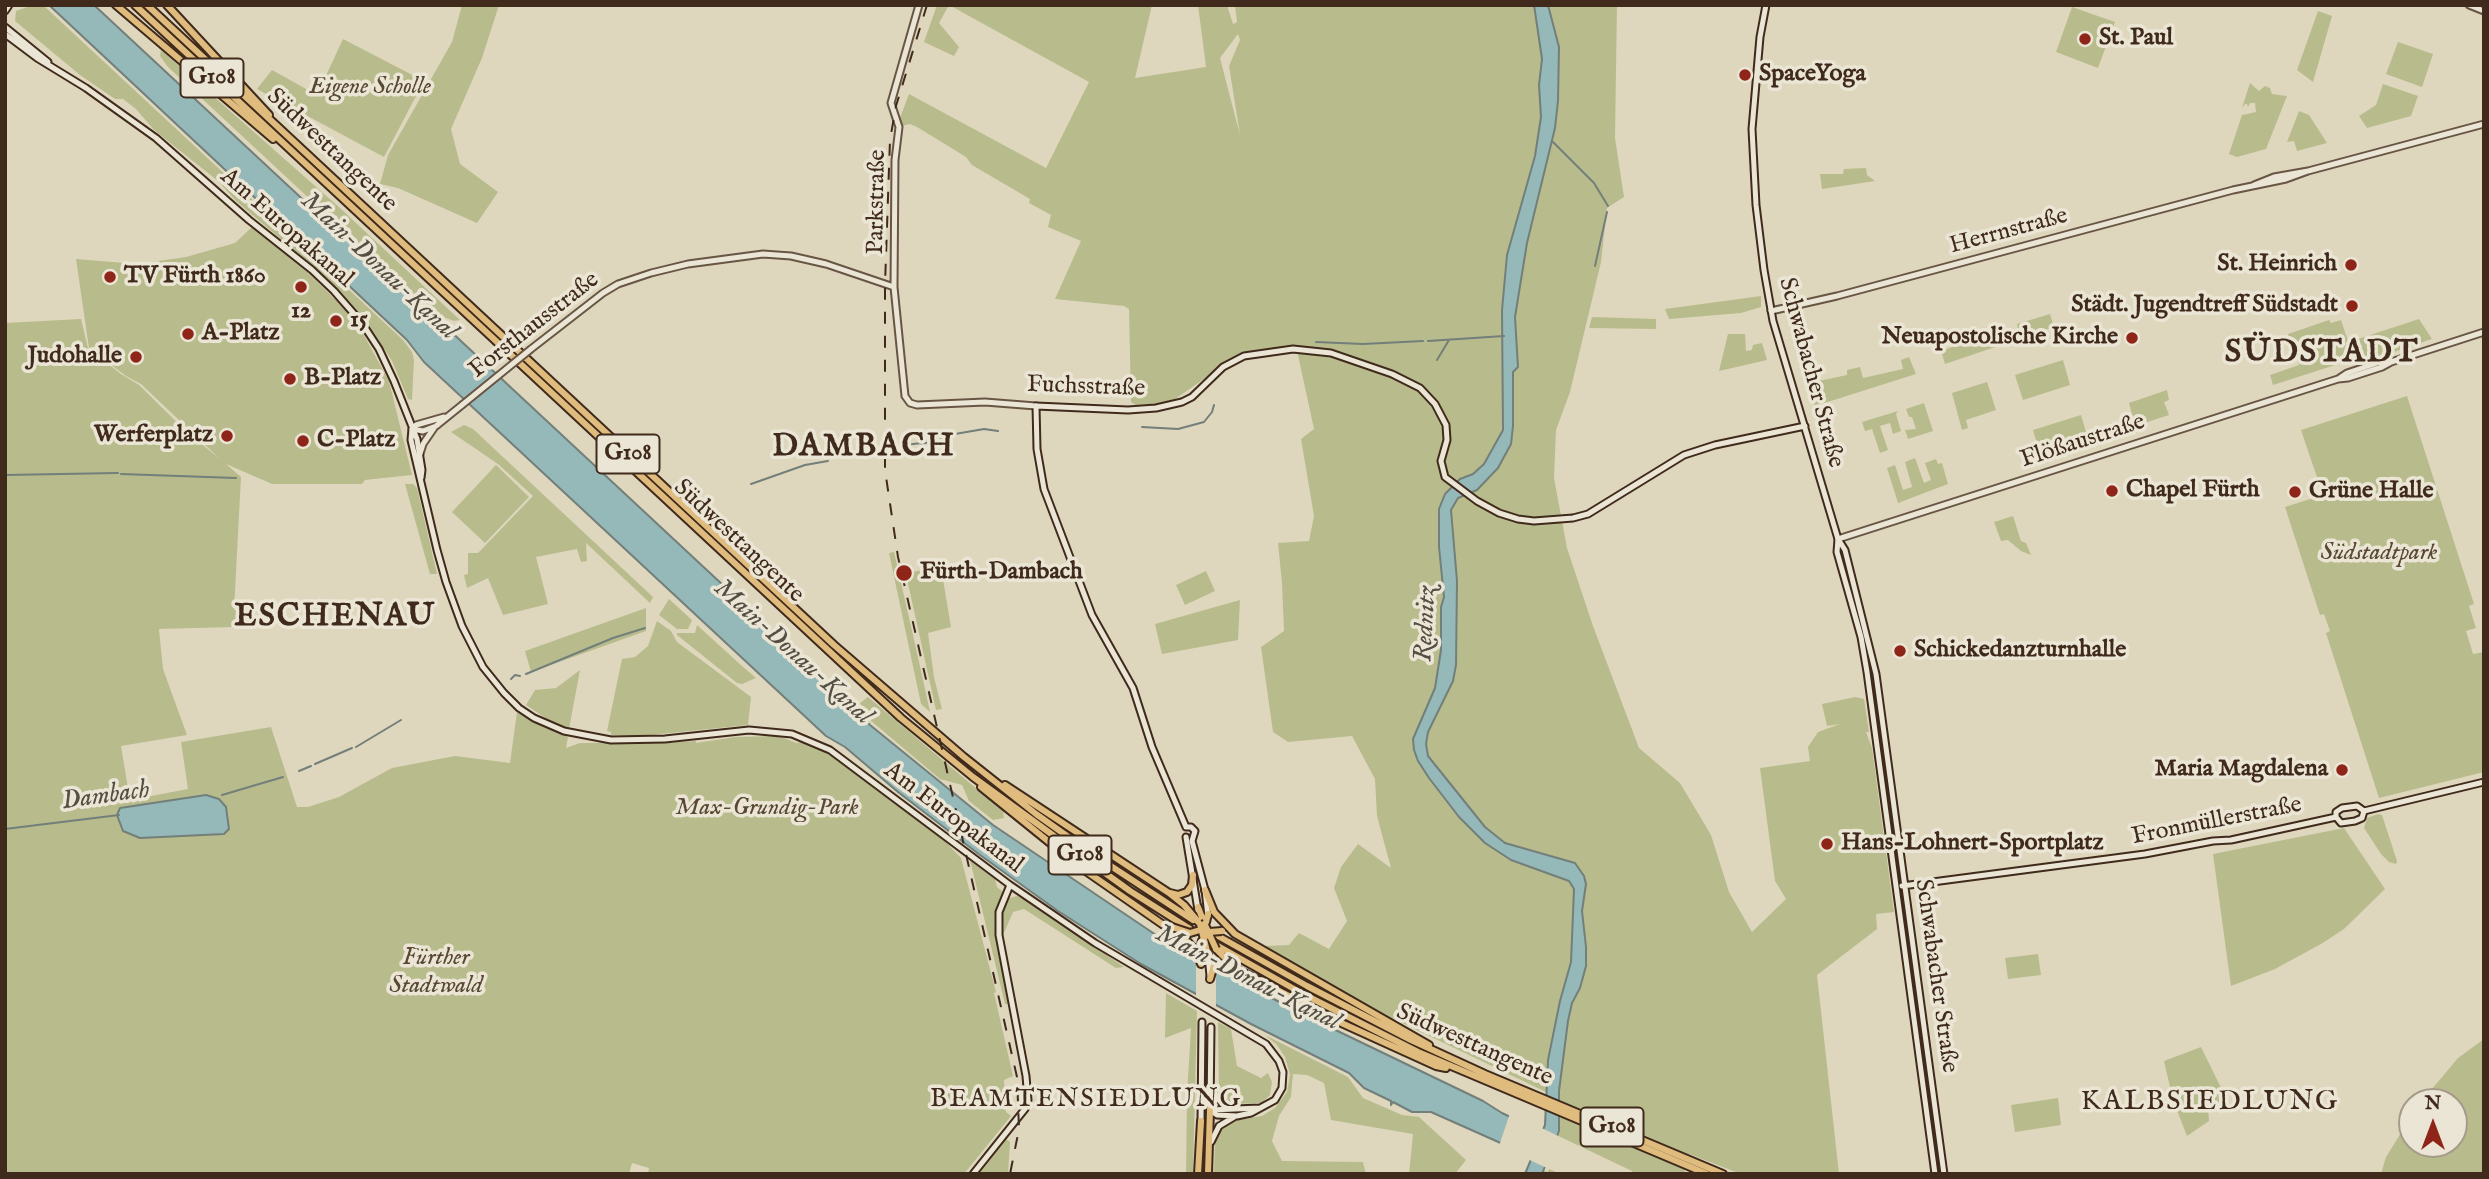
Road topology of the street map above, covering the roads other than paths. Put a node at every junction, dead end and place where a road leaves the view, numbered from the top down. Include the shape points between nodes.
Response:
1 (9, 5) edge
2 (116, 5) edge
3 (135, 5) edge
4 (146, 5) edge
5 (167, 5) edge
6 (919, 5) edge
7 (1766, 5) edge
8 (2469, 5) edge
9 (2484, 10) edge
10 (5, 11) edge
11 (6, 27) edge
12 (2484, 124) edge
13 (278, 128) junction
14 (289, 150) junction
15 (894, 287) junction
16 (1772, 311) junction
17 (2484, 332) edge
18 (910, 403) joint
19 (1035, 405) junction
20 (447, 416) junction
21 (436, 426) junction
22 (1805, 426) junction
23 (412, 429) junction
24 (420, 454) junction
25 (421, 478) junction
26 (1838, 539) junction
27 (985, 774) junction
28 (973, 777) junction
29 (2484, 782) edge
30 (2364, 811) junction
31 (2336, 817) junction
32 (1186, 827) junction
33 (1188, 837) junction
34 (1193, 876) junction
35 (1010, 885) junction
36 (1905, 886) junction
37 (1896, 887) junction
38 (1205, 890) junction
39 (1169, 893) junction
40 (1198, 907) joint
41 (1162, 923) junction
42 (1202, 924) junction
43 (1190, 929) dead end
44 (1220, 933) junction
45 (1236, 934) junction
46 (1218, 946) dead end
47 (1208, 955) joint
48 (1201, 964) joint
49 (1236, 967) junction
50 (1210, 979) joint
51 (1202, 1022) dead end
52 (1212, 1027) dead end
53 (1438, 1053) junction
54 (1459, 1070) junction
55 (1211, 1087) junction
56 (1535, 1098) junction
57 (1210, 1110) junction
58 (1236, 1112) junction
59 (1200, 1121) junction
60 (1210, 1143) junction
61 (1687, 1162) junction
62 (973, 1174) edge
63 (1198, 1174) edge
64 (1208, 1174) edge
65 (1707, 1174) edge
66 (1723, 1174) edge
67 (1936, 1174) edge
68 (1944, 1174) edge

1 - 10 main road
2 - 14 main road
3 - 14 main road, Südwesttangente / G108
4 - 13 main road, Südwesttangente / G108
5 - 13 main road
6 - 15 main road, Parkstraße via 891,103 898,127
7 - 16 main road, Schwabacher Straße via 1752,129 1756,205
8 - 9 main road
11 - 23 main road, Am Europakanal via 56,69 156,138 334,291 379,349
12 - 16 main road, Herrnstraße
13 - 27 main road, Südwesttangente / G108 via 834,645
14 - 28 main road, Südwesttangente / G108 via 828,653
15 - 18 main road, Parkstraße via 905,396
15 - 20 main road, Forsthausstraße, bridge via 825,264 763,254 655,271 603,293
16 - 22 main road, Schwabacher Straße
17 - 26 main road, Flößaustraße
18 - 19 main road, Fuchsstraße
19 - 22 main road, Fuchsstraße via 1156,408 1192,397 1223,367 1244,356 1280,350 1341,355 1392,374 1429,397 1446,425 1441,465 1445,477 1499,513 1526,520 1588,514 1684,455
19 - 32 main road via 1044,489 1092,615 1133,688
20 - 21 main road, Forsthausstraße
20 - 23 main road, Forsthausstraße
21 - 23 main road
21 - 24 main road, Forsthausstraße
22 - 26 main road, Schwabacher Straße
23 - 24 main road, Am Europakanal
23 - 25 main road, Am Europakanal
24 - 25 main road, Am Europakanal
25 - 35 main road, Am Europakanal via 446,582 467,638 492,680 519,708 564,731 611,740 749,730 783,732 813,741 848,761
26 - 36 main road, Schwabacher Straße via 1845,550 1876,674
26 - 37 main road, Schwabacher Straße via 1837,552 1866,663
27 - 39 main road
27 - 42 main road, Südwesttangente / G108 via 1091,853
28 - 41 main road via 1073,861
28 - 43 main road, Südwesttangente / G108
29 - 30 main road, Fronmüllerstraße
30 - 31 main road, Fronmüllerstraße via 2357,806 2342,808
30 - 31 main road, Fronmüllerstraße via 2358,821 2344,823
31 - 36 main road, Fronmüllerstraße via 2145,854
32 - 33 main road via 1183,832
32 - 33 main road via 1194,830
33 - 34 main road
33 - 38 main road
34 - 39 main road via 1187,892
34 - 40 main road
35 - 58 main road, Am Europakanal via 1137,970 1266,1044 1279,1061 1282,1087 1275,1100 1263,1108
35 - 62 main road via 999,912 999,934 1028,1100
36 - 37 main road, Fronmüllerstraße
36 - 68 main road, Schwabacher Straße
37 - 67 main road, Schwabacher Straße
38 - 42 main road
38 - 45 main road via 1214,912
39 - 42 main road
40 - 42 main road
41 - 42 main road, bridge via 1186,933 1197,932
41 - 48 main road via 1190,944
42 - 44 main road, bridge
42 - 47 main road, bridge
42 - 48 main road
42 - 49 main road, bridge via 1216,949
44 - 45 main road
44 - 53 main road, Südwesttangente / G108 via 1359,1014
45 - 53 main road
46 - 54 main road, Südwesttangente / G108 via 1366,1027
47 - 50 main road
49 - 50 main road via 1216,964
49 - 54 main road via 1382,1042 1436,1066
51 - 59 main road
52 - 55 main road
53 - 56 main road, Südwesttangente / G108
54 - 56 main road, Südwesttangente / G108
55 - 57 main road
55 - 58 main road via 1217,1099
56 - 61 main road, Südwesttangente / G108
57 - 58 main road, Am Europakanal via 1217,1115
57 - 59 main road
57 - 60 main road
58 - 60 main road via 1219,1126
59 - 63 main road
60 - 64 main road
61 - 65 main road, Südwesttangente / G108
61 - 66 main road, Südwesttangente / G108

